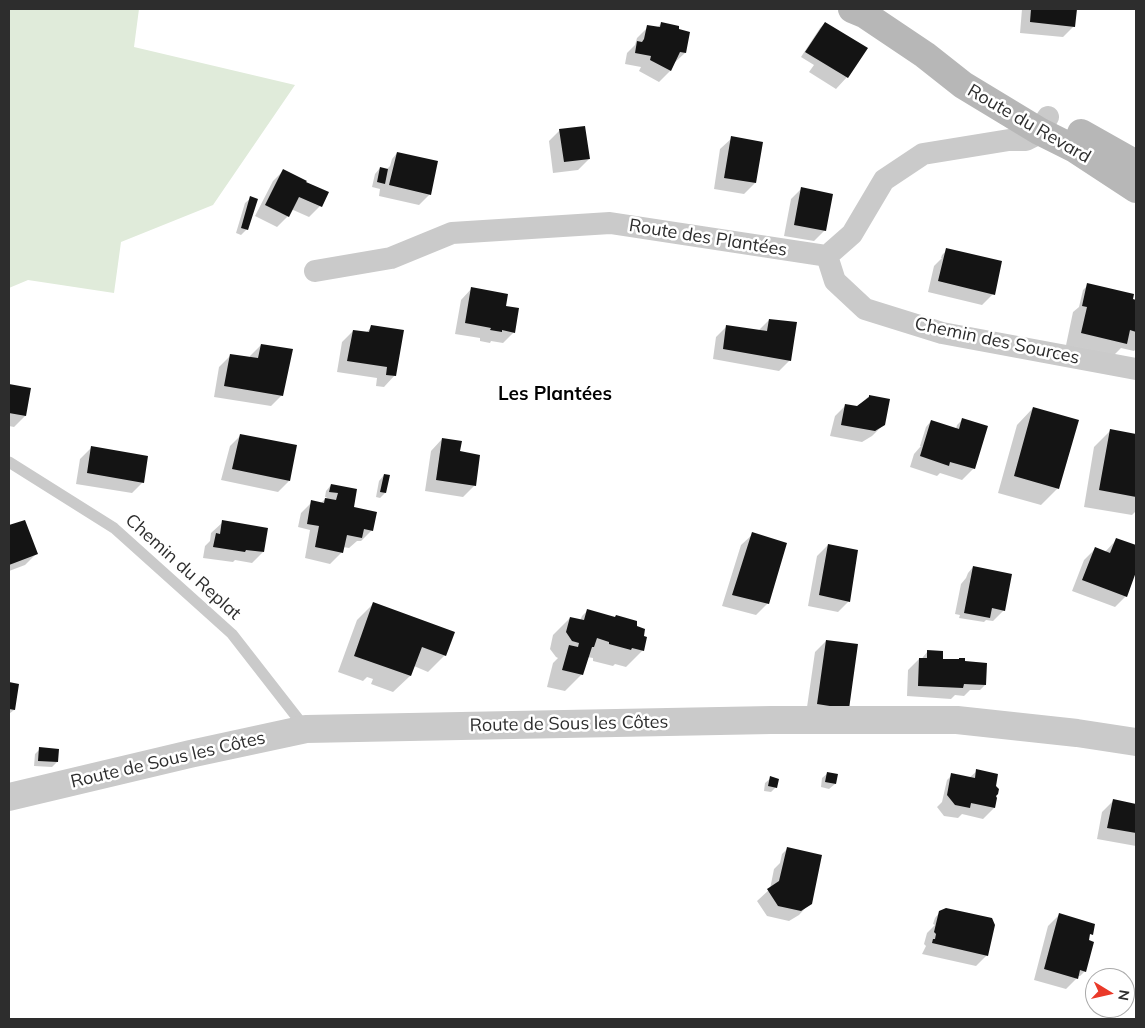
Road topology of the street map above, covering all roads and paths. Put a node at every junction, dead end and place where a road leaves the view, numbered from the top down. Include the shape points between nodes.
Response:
1 (852, 9) edge
2 (1044, 124) junction
3 (1136, 164) edge
4 (1136, 188) edge
5 (828, 256) junction
6 (315, 271) dead end
7 (1136, 369) edge
8 (9, 462) edge
9 (306, 729) junction
10 (1136, 742) edge
11 (9, 797) edge

1 - 2 main road, Route du Revard via 925,55 963,85
2 - 3 main road, Route du Revard via 1084,135
2 - 4 main road, Route du Revard
2 - 5 street via 1036,135 1026,140 923,154 884,180 852,234
5 - 6 street, Route des Plantées via 610,223 452,233 391,258
5 - 7 street, Chemin des Sources via 835,281 865,309 942,333
8 - 9 lane, Chemin du Replat via 114,528 212,616 232,634
9 - 10 street, Route de Sous les Côtes via 771,720 958,720
9 - 11 street, Route de Sous les Côtes

